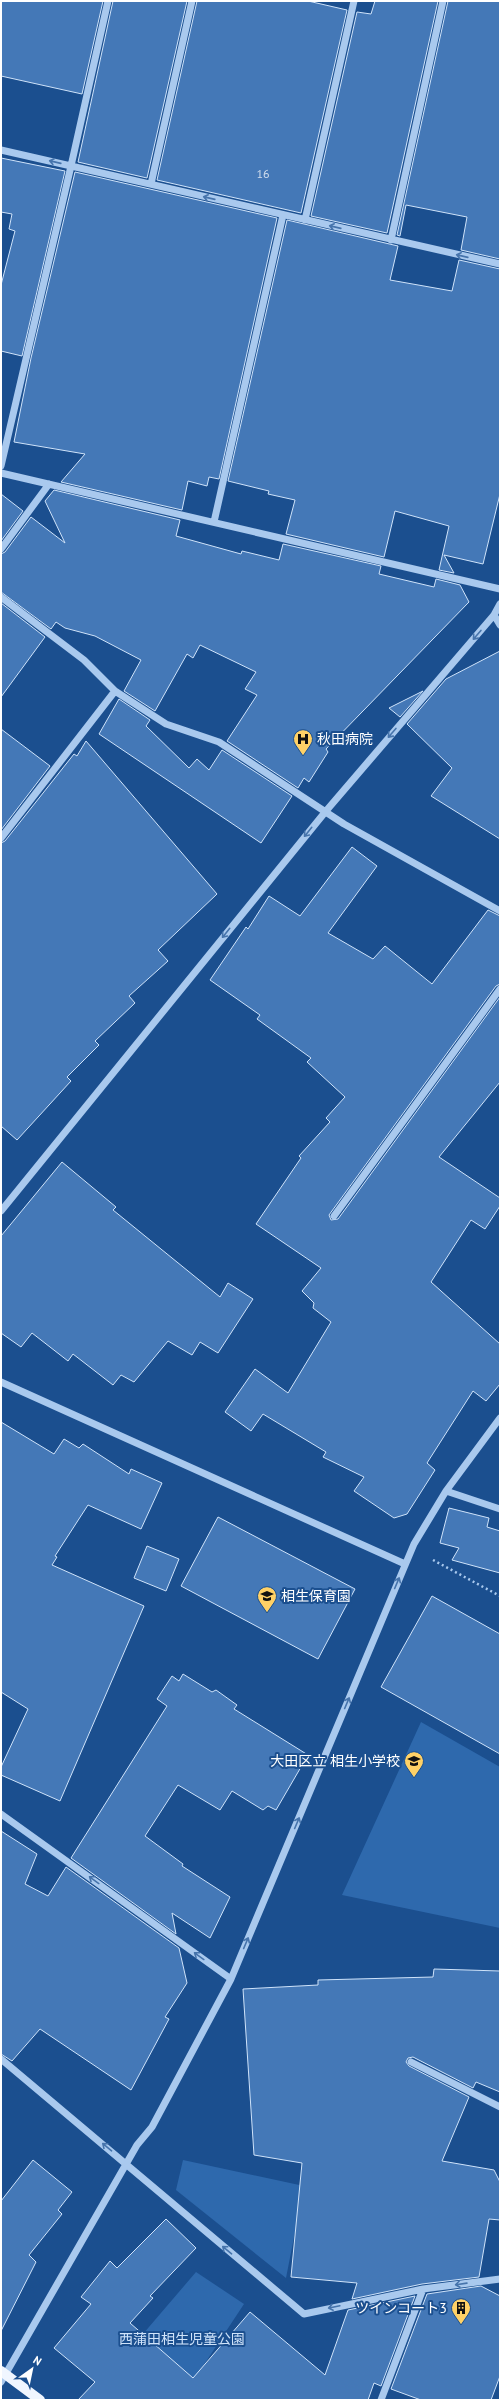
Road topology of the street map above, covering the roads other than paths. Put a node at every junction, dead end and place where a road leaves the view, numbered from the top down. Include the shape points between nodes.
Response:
1 (108, 1) edge
2 (192, 1) edge
3 (354, 1) edge
4 (443, 1) edge
5 (1, 150) edge
6 (72, 166) junction
7 (151, 184) junction
8 (283, 215) junction
9 (305, 220) junction
10 (391, 240) junction
11 (500, 264) edge
12 (1, 466) edge
13 (1, 473) edge
14 (50, 484) junction
15 (214, 522) junction
16 (1, 549) edge
17 (500, 589) edge
18 (1, 597) edge
19 (500, 604) edge
20 (494, 614) junction
21 (500, 625) edge
22 (115, 691) junction
23 (326, 811) junction
24 (1, 838) edge
25 (500, 911) edge
26 (500, 989) edge
27 (1, 1211) edge
28 (334, 1216) dead end
29 (1, 1382) edge
30 (500, 1418) edge
31 (446, 1491) junction
32 (500, 1509) edge
33 (405, 1564) junction
34 (1, 1814) edge
35 (231, 1978) junction
36 (1, 2059) edge
37 (411, 2062) dead end
38 (500, 2107) edge
39 (127, 2164) junction
40 (500, 2279) edge
41 (423, 2289) junction
42 (3, 2376) edge
43 (40, 2400) edge
44 (381, 2400) edge

1 - 6 street
2 - 7 street
3 - 9 street
4 - 10 street
6 -> 5 street
6 - 7 street
6 - 12 street
8 -> 7 street
8 - 9 street
8 - 15 street
10 -> 9 street
11 -> 10 street
13 - 14 street
14 - 15 street
14 - 16 street
15 - 17 street
18 - 22 street via 84,660
19 - 20 street
20 - 21 street
20 -> 23 street
22 - 23 street via 166,724 219,742
22 - 24 street
23 - 25 street via 344,824
23 -> 27 street
26 - 28 street
29 - 33 street
30 - 31 street
31 - 32 street
31 - 33 street
35 -> 33 street
35 -> 34 street
35 - 39 street via 152,2127 137,2145
39 -> 36 street
37 - 38 street
41 -> 39 street via 304,2314
39 - 42 street
40 -> 41 street
41 - 44 street
42 - 43 main road

